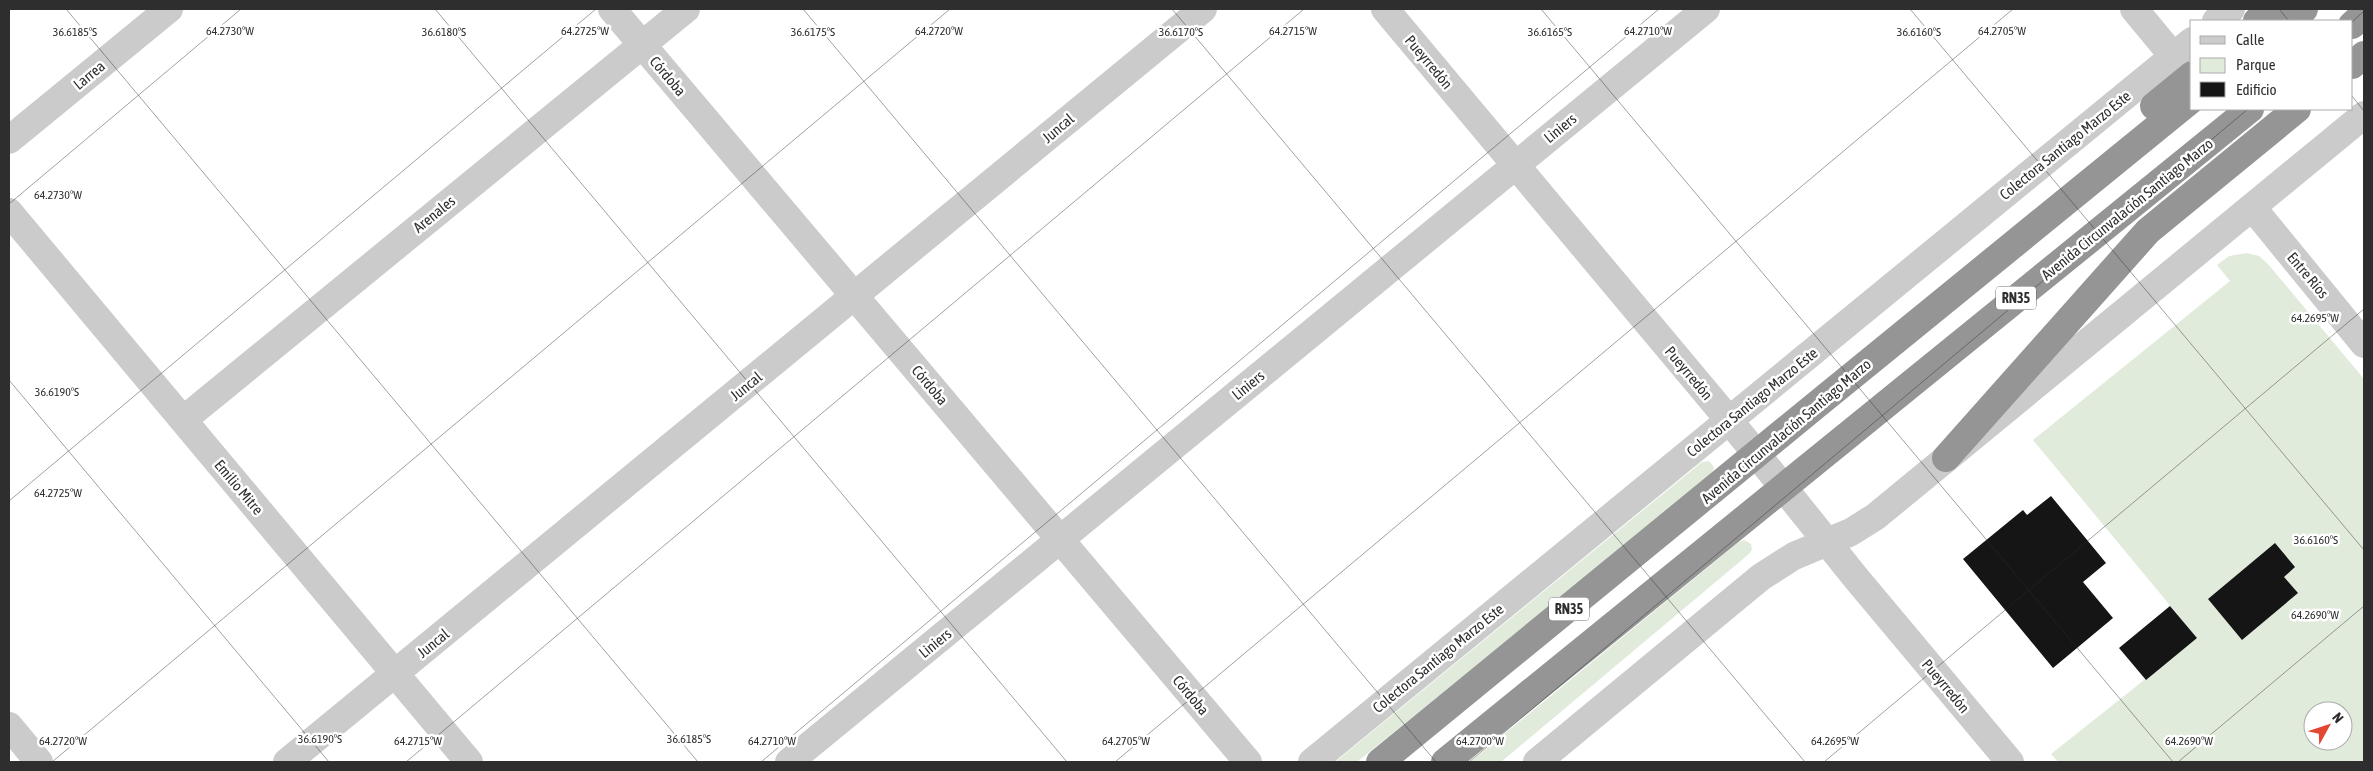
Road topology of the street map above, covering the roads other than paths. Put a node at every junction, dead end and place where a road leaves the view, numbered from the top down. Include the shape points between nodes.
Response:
1 (168, 9) edge
2 (612, 9) edge
3 (686, 9) edge
4 (1203, 9) edge
5 (1385, 9) edge
6 (1706, 9) edge
7 (2134, 9) edge
8 (2231, 9) edge
9 (2272, 9) edge
10 (2304, 9) edge
11 (2364, 14) edge
12 (2217, 20) edge
13 (2258, 20) edge
14 (2289, 20) edge
15 (2353, 23) edge
16 (642, 44) junction
17 (2364, 54) edge
18 (2186, 57) edge
19 (2353, 64) edge
20 (2190, 101) edge
21 (2249, 110) edge
22 (2296, 110) edge
23 (2364, 115) edge
24 (9, 140) edge
25 (1516, 165) junction
26 (2252, 207) junction
27 (9, 212) edge
28 (1959, 286) junction
29 (854, 296) junction
30 (2364, 343) edge
31 (183, 420) junction
32 (1729, 420) junction
33 (1757, 455) junction
34 (1946, 458) junction
35 (1782, 487) junction
36 (1060, 540) junction
37 (1826, 542) junction
38 (395, 674) junction
39 (9, 726) edge
40 (39, 762) edge
41 (287, 762) edge
42 (469, 762) edge
43 (789, 762) edge
44 (1248, 762) edge
45 (1312, 762) edge
46 (1380, 762) edge
47 (1445, 762) edge
48 (1537, 762) edge
49 (2010, 762) edge

1 - 24 street, Larrea
2 - 16 street, Córdoba
3 - 16 street, Arenales
4 - 29 street, Juncal
5 - 25 street, Pueyrredón
6 - 25 street, Liniers
7 - 18 street
8 - 12 street
9 - 13 highway
10 - 14 highway
11 - 15 highway
16 - 29 street, Córdoba
16 - 31 street, Arenales
17 - 19 highway
18 - 28 highway via 2106,146
18 - 32 street, Colectora Santiago Marzo Este
20 - 28 highway, Avenida Circunvalación Santiago Marzo / RN35
21 - 35 highway, Avenida Circunvalación Santiago Marzo / RN35
22 - 34 highway via 2148,231
23 - 26 street
25 - 32 street, Pueyrredón
25 - 36 street, Liniers
26 - 30 street, Entre Ríos
26 - 34 street
27 - 31 street, Emilio Mitre
28 - 33 highway, Avenida Circunvalación Santiago Marzo / RN35
29 - 36 street, Córdoba
29 - 38 street, Juncal
31 - 38 street, Emilio Mitre
32 - 33 street, Pueyrredón
32 - 45 street, Colectora Santiago Marzo Este
33 - 35 street, Pueyrredón
33 - 46 highway, Avenida Circunvalación Santiago Marzo / RN35
34 - 37 street via 1875,517
35 - 37 street, Pueyrredón
35 - 47 highway, Avenida Circunvalación Santiago Marzo / RN35
36 - 43 street, Liniers
36 - 44 street, Córdoba
37 - 48 street via 1788,559 1761,577
37 - 49 street, Pueyrredón
38 - 41 street, Juncal
38 - 42 street, Emilio Mitre
39 - 40 street

